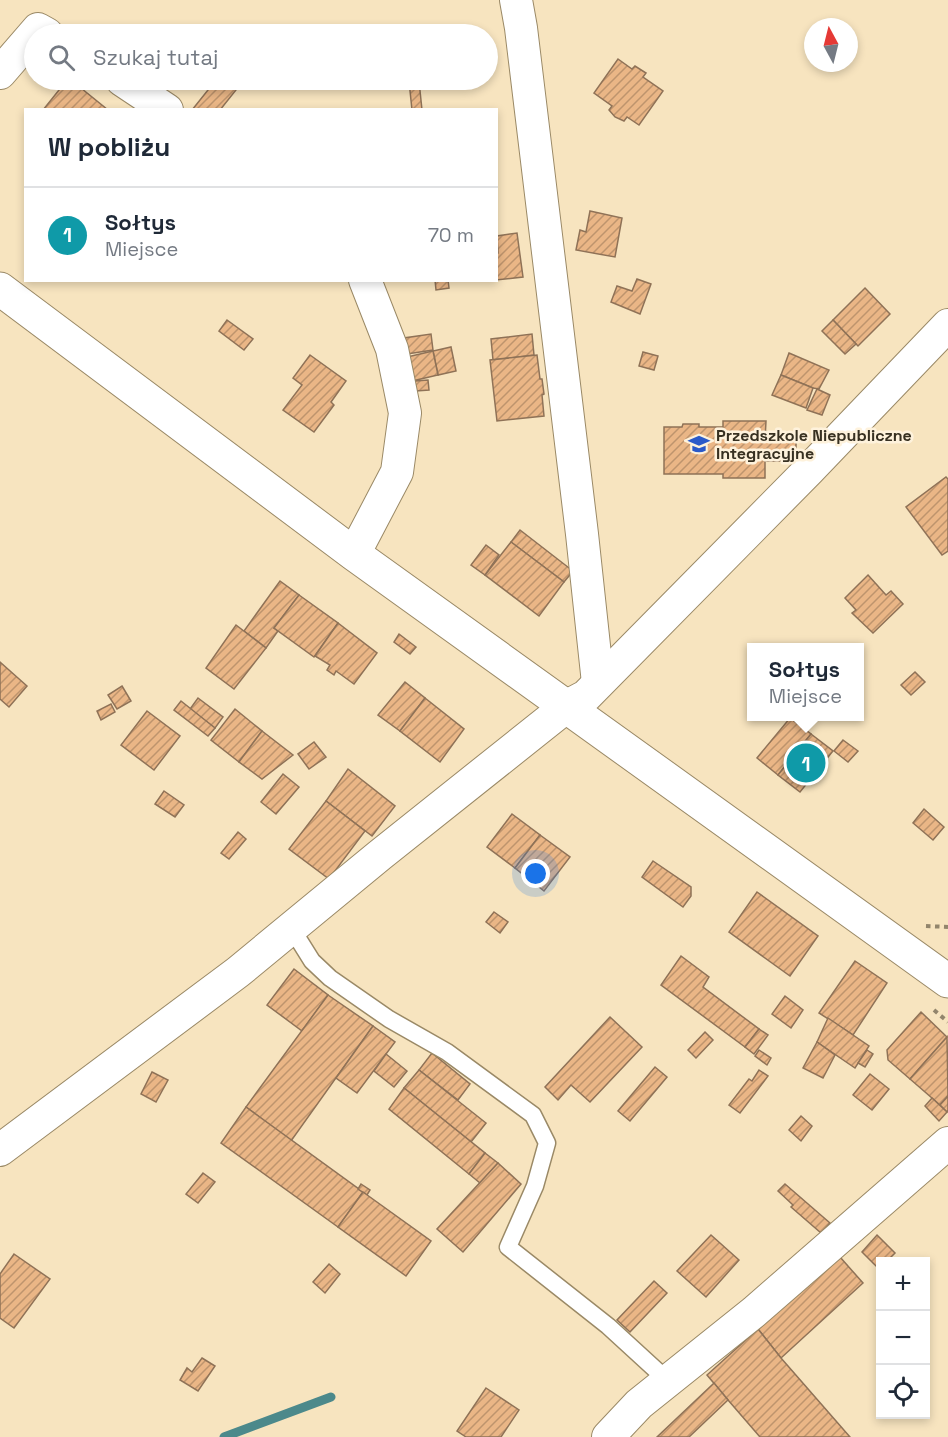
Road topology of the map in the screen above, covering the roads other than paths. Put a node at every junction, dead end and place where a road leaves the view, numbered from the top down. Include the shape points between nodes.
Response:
1 (516, 0) edge
2 (24, 46) edge
3 (0, 74) edge
4 (137, 90) edge
5 (164, 108) edge
6 (366, 282) edge
7 (0, 289) edge
8 (948, 325) edge
9 (354, 554) junction
10 (598, 683) junction
11 (567, 706) junction
12 (292, 929) junction
13 (945, 975) edge
14 (948, 1143) edge
15 (0, 1150) edge
16 (668, 1381) junction
17 (617, 1432) edge

1 - 10 street
2 - 3 street
4 - 5 street
6 - 9 street via 392,349 405,413 397,472
7 - 9 main road
8 - 10 street
9 - 11 main road
10 - 11 street via 586,696
11 - 12 street
11 - 13 main road
12 - 15 street
12 - 16 lane via 312,961 330,978 389,1019 447,1052 533,1115 547,1143 535,1186 508,1247 608,1326
14 - 16 street via 754,1312
16 - 17 street

